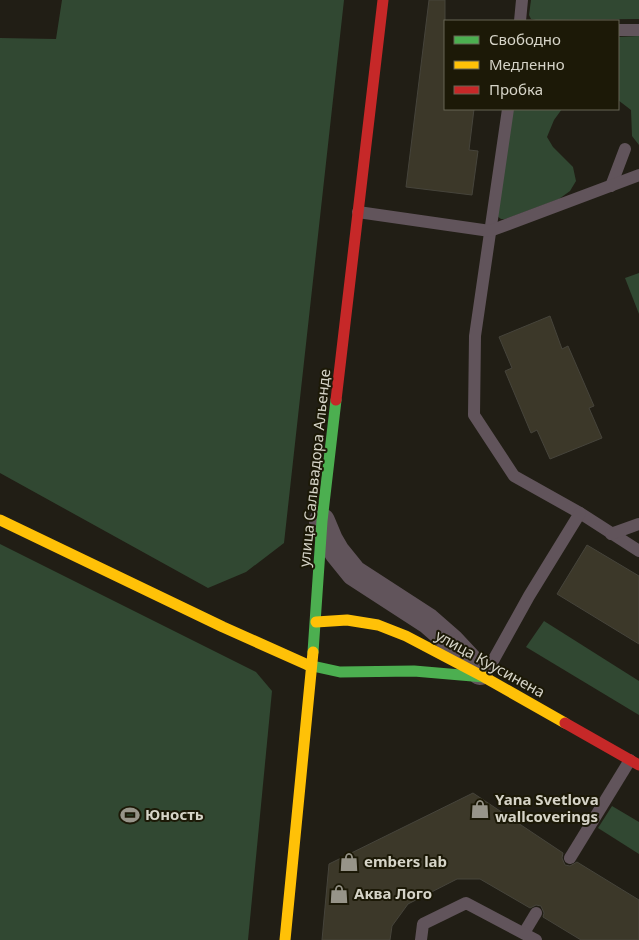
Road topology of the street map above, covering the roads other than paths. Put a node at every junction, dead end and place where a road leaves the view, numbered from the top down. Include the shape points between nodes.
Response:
1 (383, 0) edge
2 (522, 0) edge
3 (520, 20) edge
4 (619, 30) edge
5 (639, 30) edge
6 (508, 110) edge
7 (625, 149) dead end
8 (639, 175) edge
9 (611, 186) junction
10 (358, 212) junction
11 (490, 231) junction
12 (580, 513) junction
13 (0, 520) edge
14 (322, 521) junction
15 (639, 524) edge
16 (611, 534) junction
17 (639, 551) edge
18 (316, 622) junction
19 (312, 667) junction
20 (484, 677) junction
21 (635, 763) edge
22 (570, 858) dead end
23 (536, 913) dead end
24 (524, 933) junction
25 (285, 940) edge
26 (421, 940) edge
27 (536, 940) edge

1 - 10 street, улица Сальвадора Альенде
2 - 3 lane
4 - 5 lane
6 - 11 lane
7 - 9 lane
8 - 9 lane
9 - 11 lane
10 - 11 lane
10 - 14 street, улица Сальвадора Альенде
11 - 12 lane via 475,336 474,415 514,476
12 - 16 lane
12 - 20 lane
13 - 19 street
14 - 18 street, улица Сальвадора Альенде
14 - 20 street via 337,552 354,573 428,621
15 - 16 lane
16 - 17 lane
18 - 19 street, улица Сальвадора Альенде
18 - 20 street, улица Куусинена via 348,620 378,625
19 - 20 street via 340,672 414,671
19 - 25 street, улица Сальвадора Альенде
20 - 21 street, улица Куусинена
21 - 22 lane
23 - 24 lane
24 - 26 lane via 466,903 423,924
24 - 27 lane

